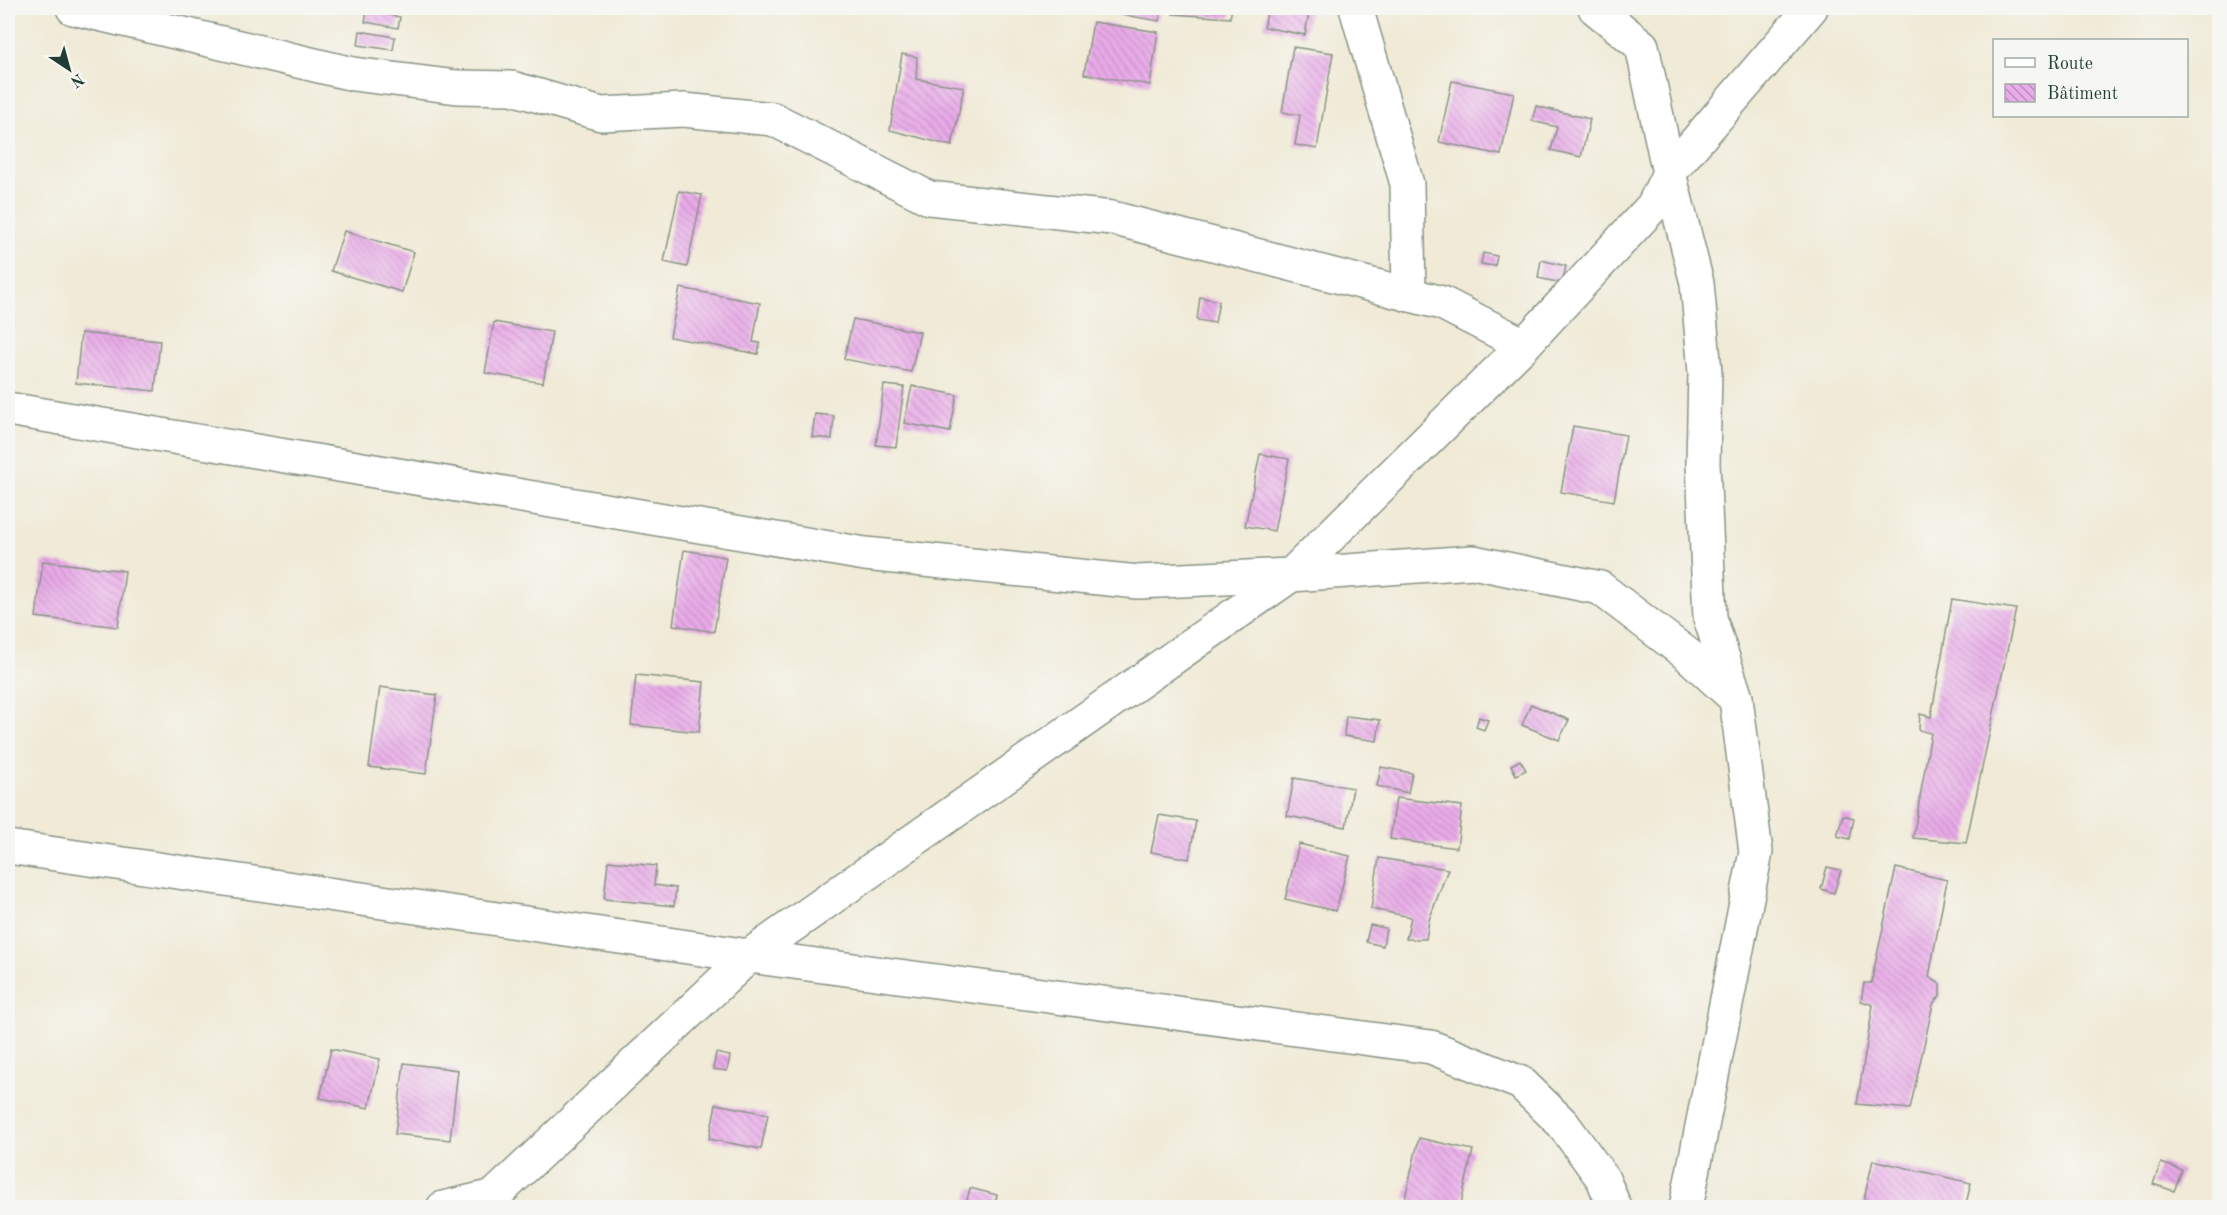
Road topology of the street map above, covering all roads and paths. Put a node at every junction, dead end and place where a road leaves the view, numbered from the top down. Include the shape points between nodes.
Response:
1 (73, 8) edge
2 (1356, 8) edge
3 (1595, 8) edge
4 (1811, 8) edge
5 (1669, 173) junction
6 (1409, 294) junction
7 (1524, 345) junction
8 (8, 409) edge
9 (1291, 575) junction
10 (1736, 699) junction
11 (8, 847) edge
12 (749, 956) junction
13 (444, 1208) edge
14 (1615, 1208) edge
15 (1686, 1208) edge

1 - 6 street via 353,74 457,87 512,88 601,114 684,110 773,120 929,198 1112,218
2 - 6 street via 1407,184
3 - 5 street via 1642,45
4 - 5 street
5 - 7 street via 1653,206
5 - 10 street via 1697,283 1705,372 1703,463 1710,618
6 - 7 street via 1442,303
7 - 9 street
8 - 9 street via 865,554 1138,582
9 - 10 street via 1473,562 1600,588 1688,655
9 - 12 street
10 - 15 street via 1756,852
11 - 12 street
12 - 13 street via 494,1196
12 - 14 street via 1431,1047 1521,1083 1563,1124 1603,1179

